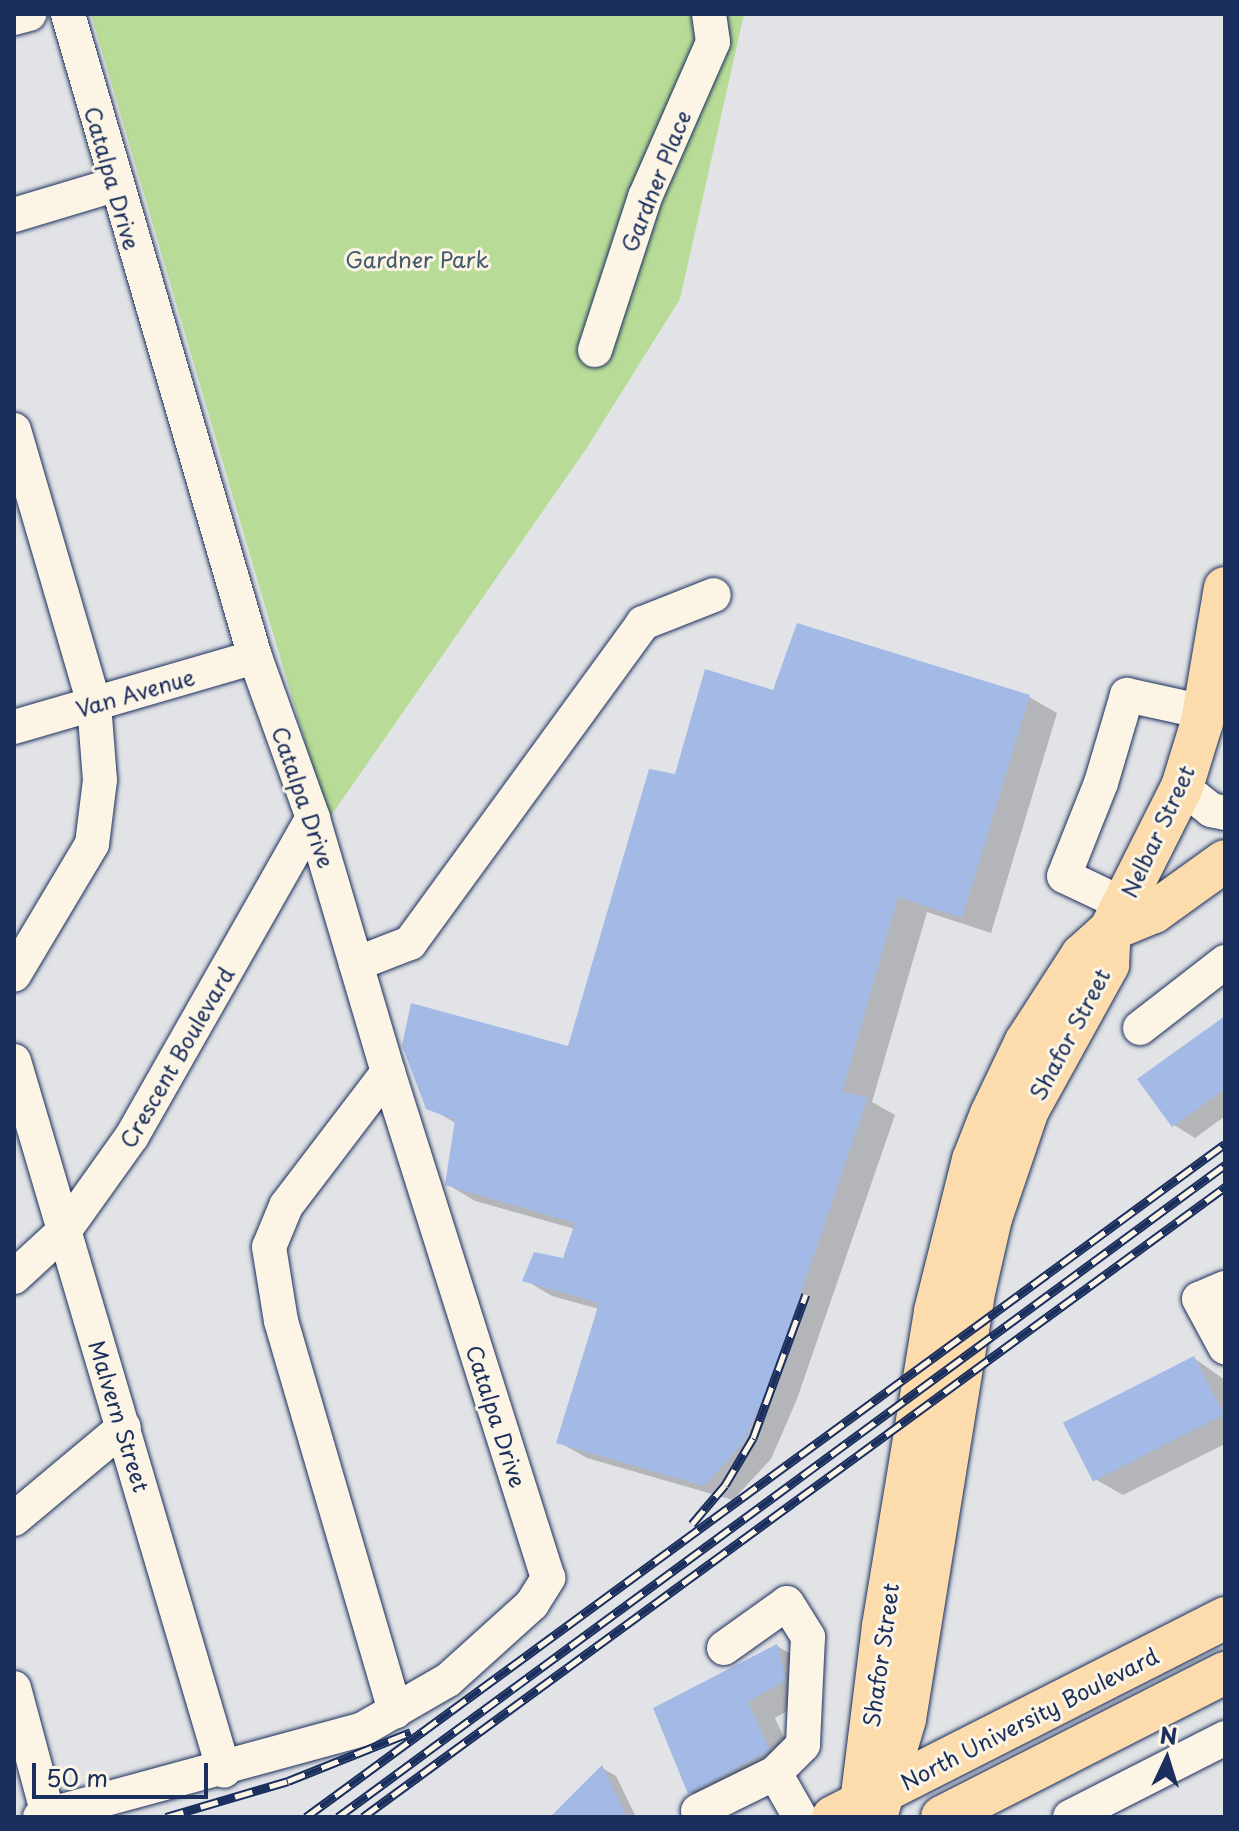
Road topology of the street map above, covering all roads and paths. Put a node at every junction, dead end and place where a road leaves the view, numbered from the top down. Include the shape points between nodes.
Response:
1 (29, 14) edge
2 (68, 14) edge
3 (709, 14) edge
4 (14, 18) edge
5 (114, 185) junction
6 (14, 215) edge
7 (595, 350) dead end
8 (14, 430) edge
9 (1225, 588) edge
10 (714, 595) dead end
11 (255, 657) junction
12 (94, 704) junction
13 (1204, 712) junction
14 (14, 727) edge
15 (1182, 787) junction
16 (1225, 813) edge
17 (313, 818) junction
18 (1225, 861) edge
19 (1116, 917) junction
20 (1225, 962) edge
21 (356, 964) junction
22 (14, 975) edge
23 (1140, 1028) dead end
24 (14, 1061) edge
25 (388, 1072) junction
26 (65, 1230) junction
27 (14, 1277) edge
28 (1225, 1288) edge
29 (1225, 1347) edge
30 (124, 1427) junction
31 (14, 1519) edge
32 (1225, 1618) edge
33 (724, 1648) dead end
34 (1225, 1673) edge
35 (14, 1688) edge
36 (395, 1712) junction
37 (905, 1719) junction
38 (1225, 1738) edge
39 (1068, 1753) junction
40 (959, 1755) junction
41 (224, 1771) junction
42 (775, 1773) junction
43 (863, 1809) edge
44 (698, 1811) dead end
45 (1089, 1812) edge
46 (44, 1816) edge
47 (800, 1817) edge
48 (942, 1817) edge

1 - 4 street
2 - 5 street, Catalpa Drive
3 - 7 street, Gardner Place via 713,42 645,197
5 - 6 street
5 - 11 street, Catalpa Drive
8 - 12 street
9 - 13 main road, Nelbar Street
10 - 21 street via 643,623 410,943
11 - 12 street, Van Avenue
11 - 17 street, Catalpa Drive
12 - 14 street, Van Avenue
12 - 22 street via 100,780 92,844
13 - 15 main road, Nelbar Street
13 - 19 street via 1127,695 1101,783 1064,876
15 - 16 street via 1211,810
15 - 19 main road, Nelbar Street
17 - 21 street, Catalpa Drive
17 - 26 street, Crescent Boulevard via 132,1136
18 - 19 main road via 1154,912
19 - 37 main road, Shafor Street via 1108,965 1028,1110 991,1218
19 - 43 main road, Shafor Street via 1082,955 1025,1043 973,1160 935,1311 883,1626
20 - 23 street
21 - 25 street, Catalpa Drive
24 - 26 street, Malvern Street
25 - 36 street via 286,1206 269,1247 281,1321
25 - 36 street, Catalpa Drive via 548,1578 532,1604 448,1680
26 - 27 street, Crescent Boulevard
26 - 30 street, Malvern Street
28 - 29 street via 1199,1299
30 - 31 street
30 - 41 street, Malvern Street
32 - 40 main road, North University Boulevard
33 - 42 street via 787,1603 808,1637 803,1745
34 - 39 main road
35 - 46 street
36 - 41 street via 363,1729
37 - 40 main road via 929,1745
37 - 43 main road, Shafor Street
38 - 45 street
39 - 45 street
39 - 48 main road
40 - 43 main road, North University Boulevard
41 - 46 street
42 - 44 street
42 - 47 street

